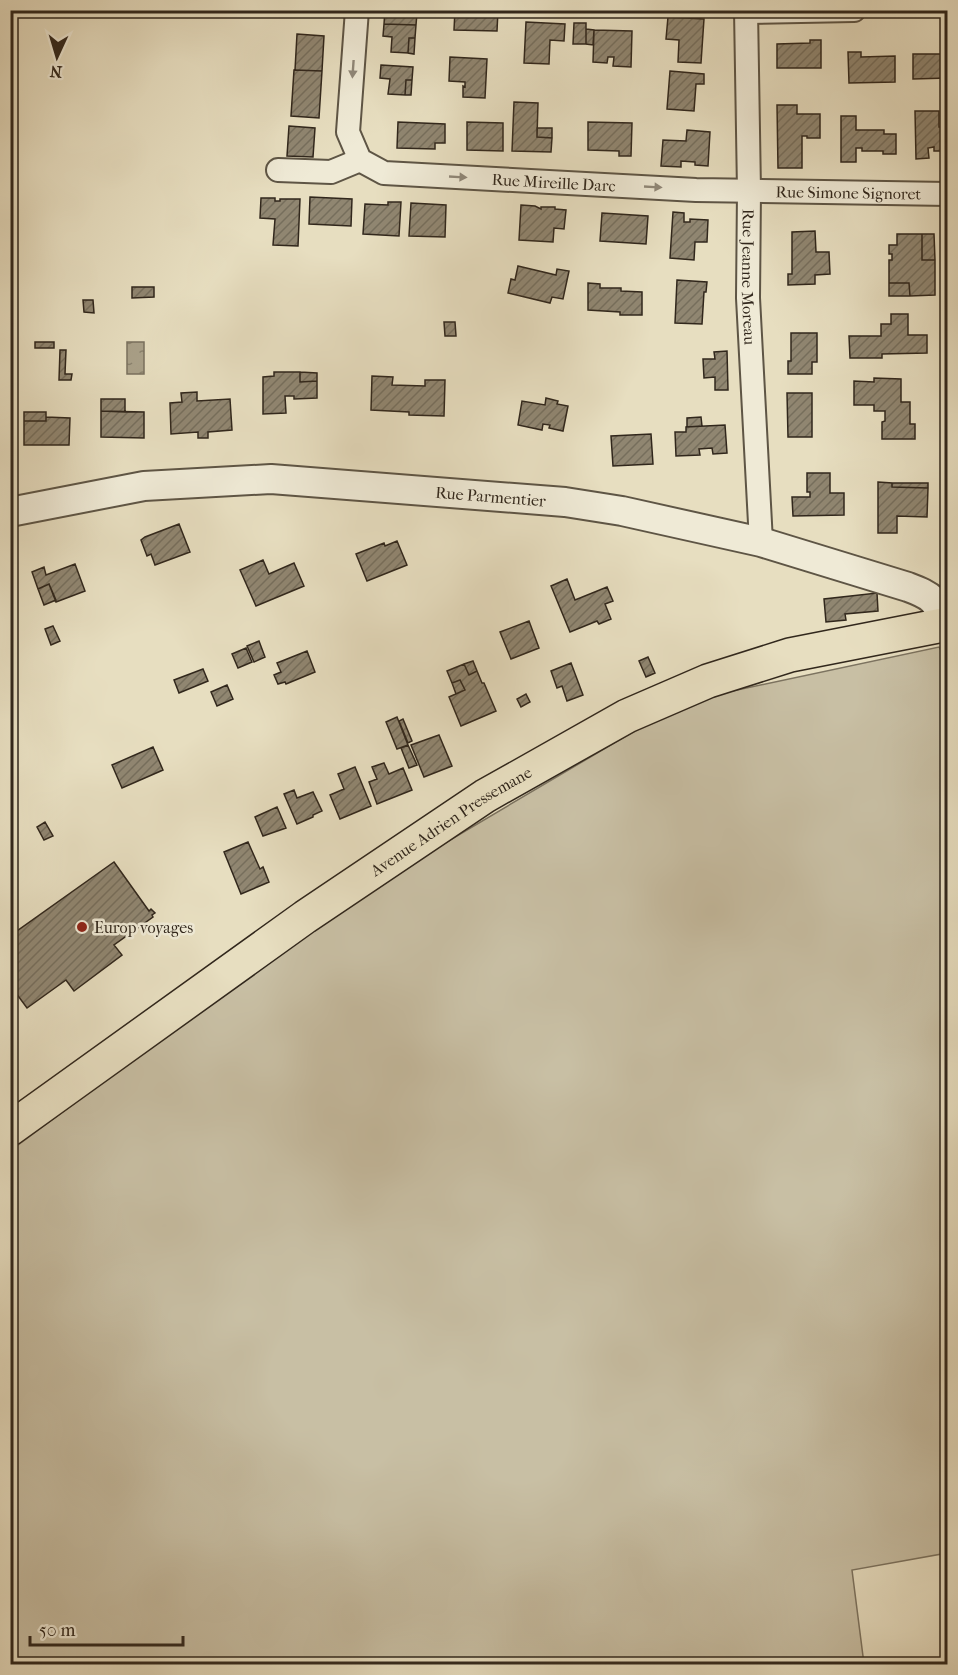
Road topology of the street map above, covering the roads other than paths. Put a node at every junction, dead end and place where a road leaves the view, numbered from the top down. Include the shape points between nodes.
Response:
1 (357, 10) edge
2 (854, 10) edge
3 (746, 11) edge
4 (360, 160) junction
5 (278, 170) dead end
6 (749, 191) junction
7 (948, 194) edge
8 (10, 512) edge
9 (761, 542) junction
10 (946, 625) edge
11 (10, 1129) edge

1 -> 4 street via 348,132
2 - 3 street
3 - 6 street, Rue Jeanne Moreau
4 - 5 street via 330,172
4 -> 6 street, Rue Mireille Darc via 384,172
6 - 7 street, Rue Simone Signoret
6 - 9 street, Rue Jeanne Moreau via 748,298
8 - 9 street, Rue Parmentier via 144,486 271,480 565,502 622,510
9 - 10 street, Rue Parmentier via 926,593 939,606
10 - 11 main road, Avenue Adrien Pressemane via 790,655 708,681 627,717 476,802 305,917

